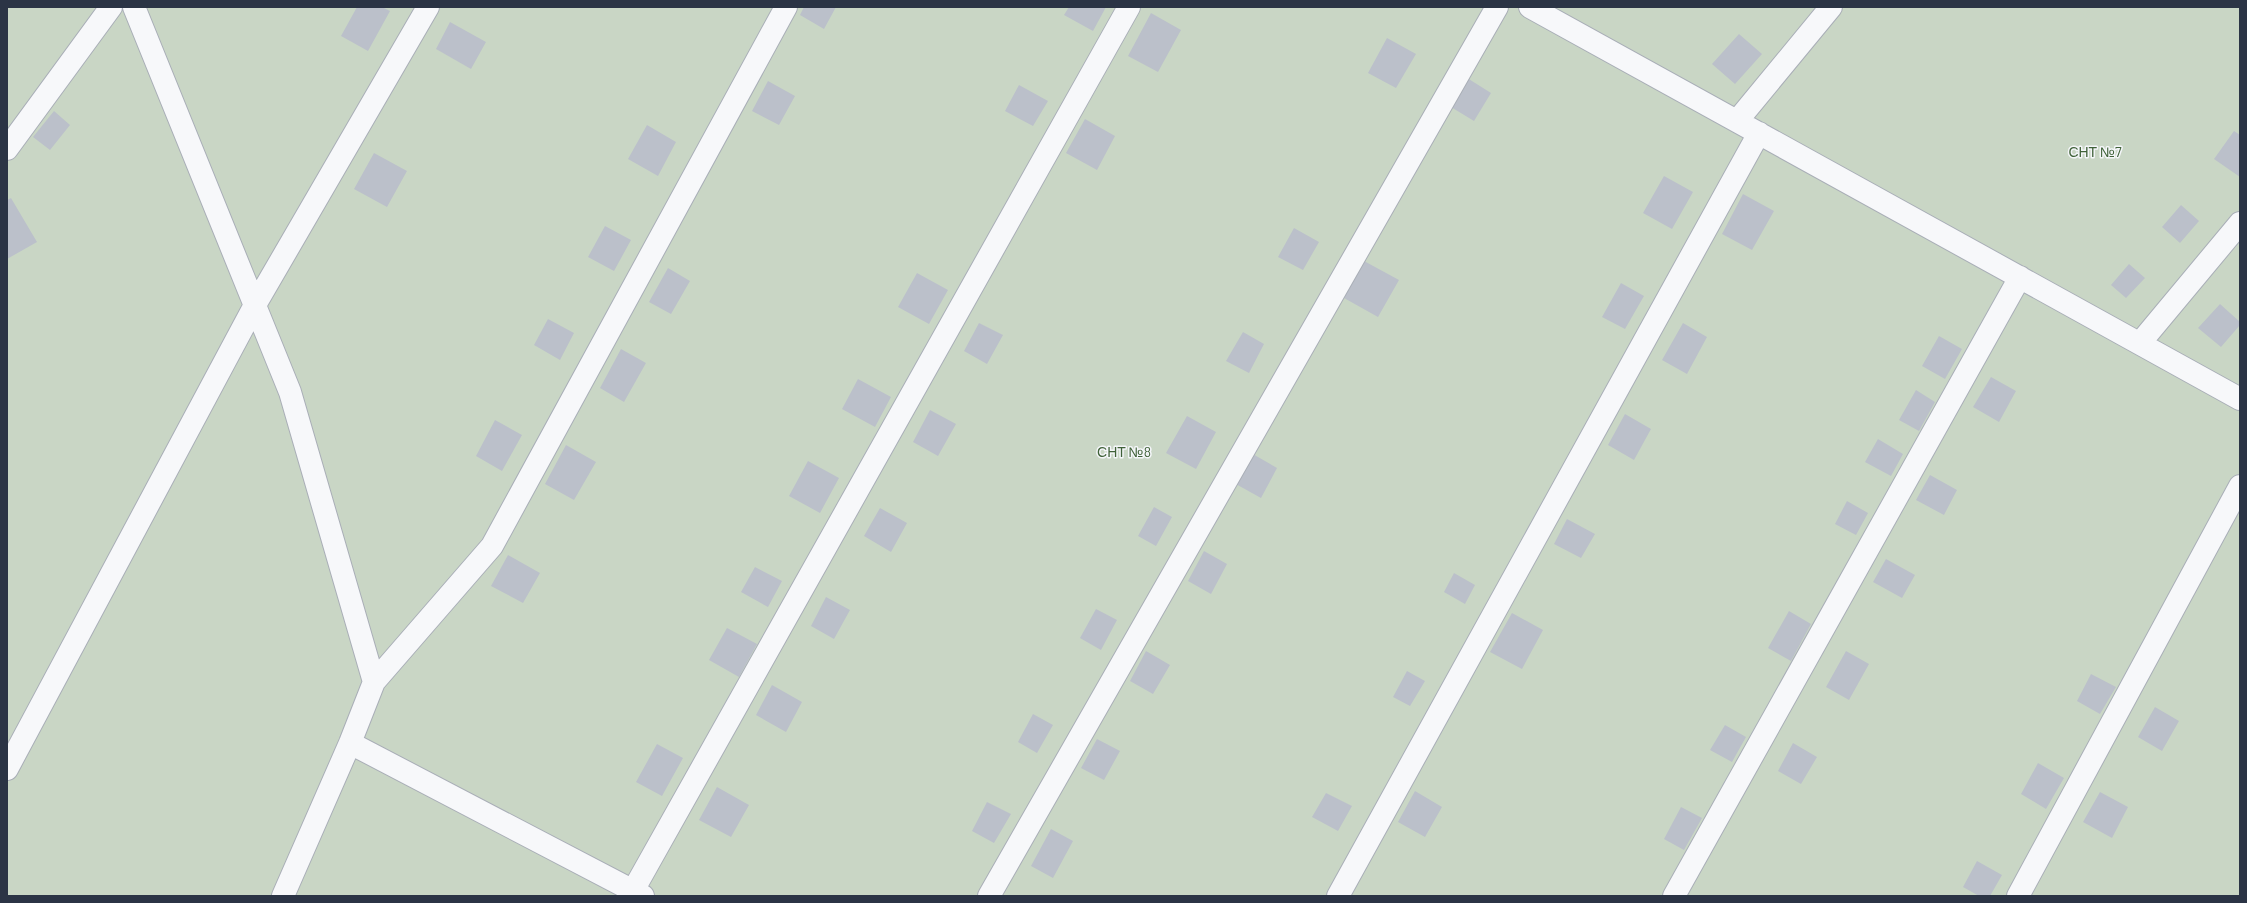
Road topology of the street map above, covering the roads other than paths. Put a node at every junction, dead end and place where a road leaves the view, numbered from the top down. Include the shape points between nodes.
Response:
1 (111, 7) edge
2 (134, 7) edge
3 (428, 7) edge
4 (786, 7) edge
5 (1129, 7) edge
6 (1497, 7) edge
7 (1530, 7) edge
8 (1831, 7) edge
9 (1737, 121) junction
10 (1759, 133) junction
11 (7, 149) edge
12 (2240, 223) edge
13 (2020, 277) junction
14 (255, 305) junction
15 (2140, 344) junction
16 (2240, 399) edge
17 (2240, 486) edge
18 (374, 682) junction
19 (350, 743) junction
20 (7, 769) edge
21 (635, 894) edge
22 (283, 896) edge
23 (989, 896) edge
24 (1338, 896) edge
25 (1674, 896) edge
26 (2018, 896) edge

1 - 11 street
2 - 14 street
3 - 14 street
4 - 18 street via 492,546
5 - 21 street
6 - 23 street
7 - 9 street
8 - 9 street
9 - 10 street
10 - 13 street
10 - 24 street
12 - 15 street
13 - 15 street
13 - 25 street
14 - 18 street via 290,392
14 - 20 street
15 - 16 street
17 - 26 street
18 - 19 street
19 - 21 street
19 - 22 street

